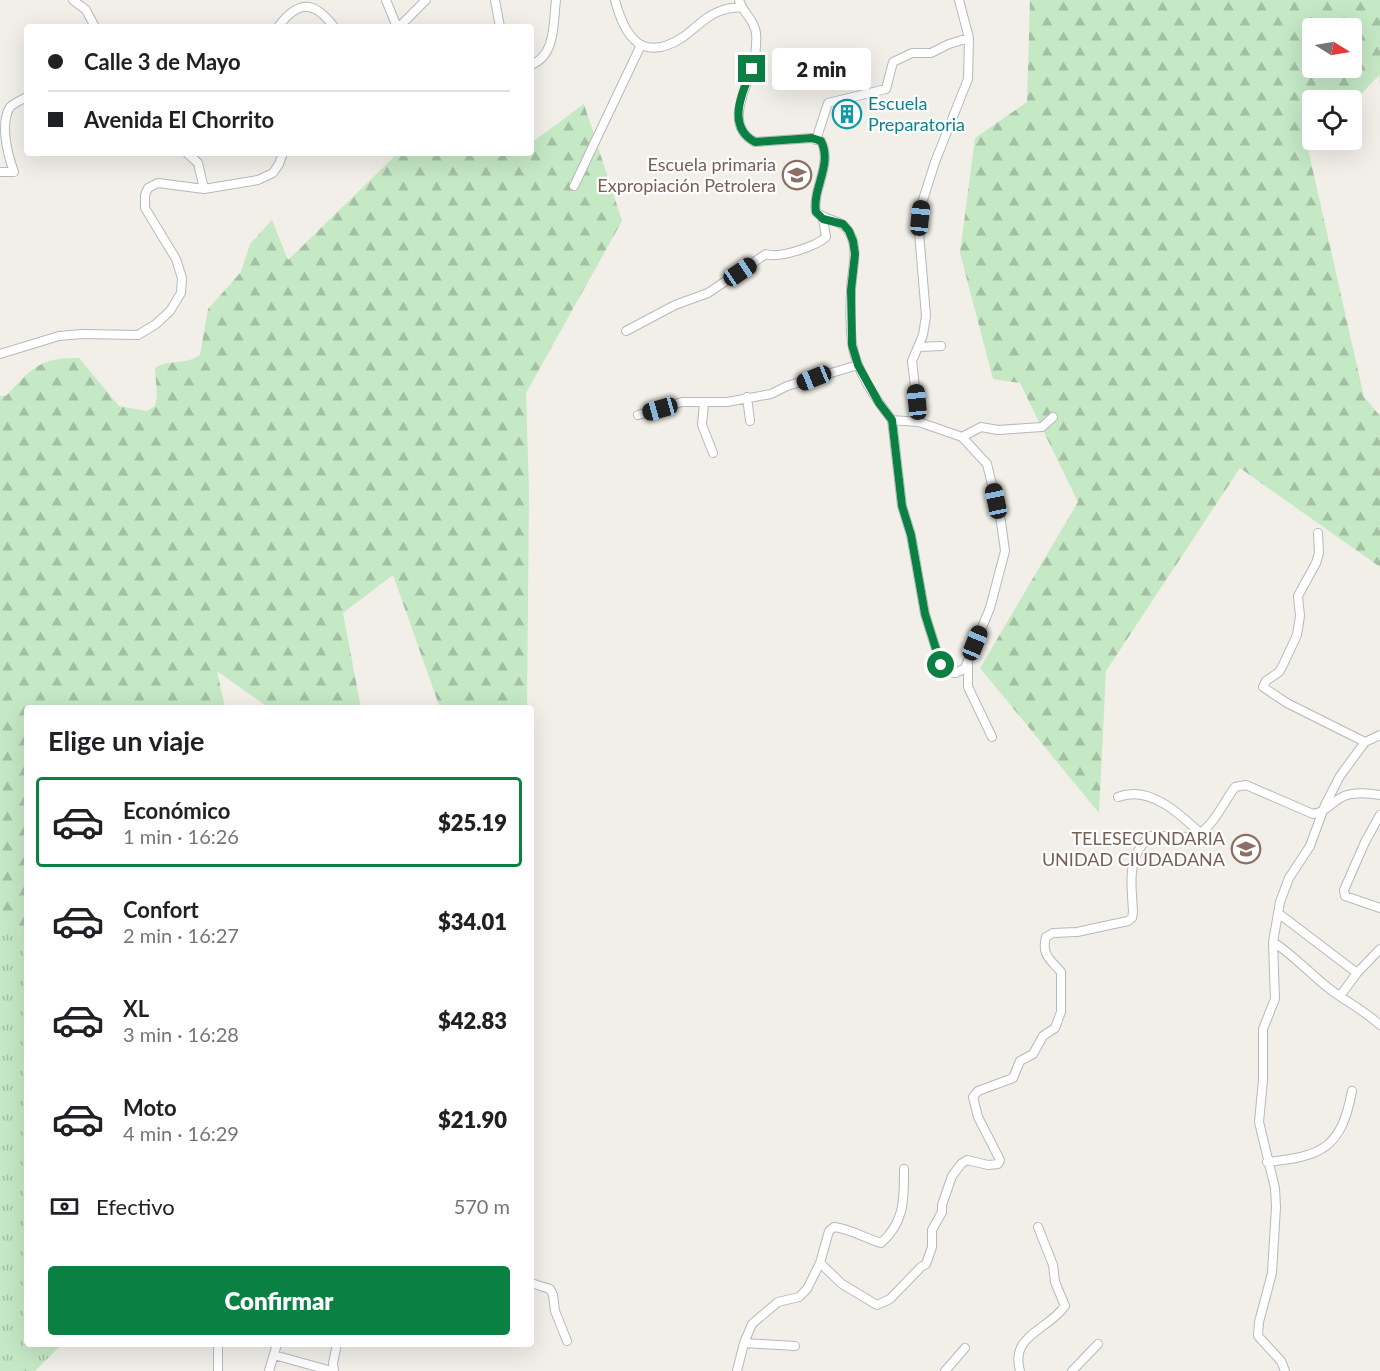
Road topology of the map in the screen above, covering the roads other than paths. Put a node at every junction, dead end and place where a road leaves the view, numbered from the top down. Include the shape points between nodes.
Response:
1 (73, 0) edge
2 (386, 0) edge
3 (426, 0) edge
4 (495, 0) edge
5 (556, 0) edge
6 (615, 0) edge
7 (959, 0) edge
8 (740, 4) edge
9 (93, 24) edge
10 (280, 24) edge
11 (332, 24) edge
12 (397, 24) edge
13 (401, 24) edge
14 (499, 24) edge
15 (969, 38) junction
16 (641, 45) junction
17 (534, 64) edge
18 (24, 99) edge
19 (816, 140) junction
20 (190, 156) edge
21 (282, 156) edge
22 (0, 172) edge
23 (574, 186) dead end
24 (204, 189) junction
25 (823, 219) junction
26 (626, 331) dead end
27 (941, 346) dead end
28 (919, 347) junction
29 (0, 354) edge
30 (858, 365) junction
31 (747, 397) junction
32 (704, 403) junction
33 (639, 415) dead end
34 (1053, 417) dead end
35 (892, 420) junction
36 (750, 421) dead end
37 (919, 422) junction
38 (962, 437) junction
39 (713, 453) dead end
40 (1318, 533) dead end
41 (968, 661) junction
42 (1380, 735) edge
43 (992, 737) dead end
44 (1365, 742) junction
45 (1380, 795) edge
46 (1118, 796) dead end
47 (1323, 812) junction
48 (1380, 815) edge
49 (1200, 833) junction
50 (1380, 908) edge
51 (1278, 913) junction
52 (1273, 942) junction
53 (1380, 949) edge
54 (1357, 973) junction
55 (1340, 996) junction
56 (1380, 1025) edge
57 (1352, 1091) dead end
58 (1267, 1162) junction
59 (904, 1169) dead end
60 (1038, 1227) dead end
61 (820, 1263) junction
62 (534, 1284) edge
63 (567, 1341) dead end
64 (744, 1343) junction
65 (1098, 1344) dead end
66 (795, 1346) dead end
67 (218, 1347) edge
68 (277, 1347) edge
69 (336, 1347) edge
70 (964, 1348) dead end
71 (274, 1355) junction
72 (218, 1371) edge
73 (268, 1371) edge
74 (333, 1371) edge
75 (737, 1371) edge
76 (945, 1371) edge
77 (1020, 1371) edge
78 (1072, 1371) edge
79 (1285, 1371) edge

1 - 9 street via 86,10
2 - 12 street
3 - 13 street
4 - 14 street
5 - 17 street via 548,51 542,61
6 - 16 street via 625,30
7 - 15 street
8 - 16 street via 700,22 681,39 654,47
8 - 19 street via 754,22 756,35 752,69 737,116 742,131 755,142
10 - 11 street via 297,3 310,1 318,4
15 - 19 street via 893,62 886,89 828,103
15 - 28 street via 969,79 922,203 919,232 926,316
16 - 23 street
18 - 22 street via 10,106 0,120 14,172
19 - 25 street via 825,149 814,202
20 - 24 street via 198,163
21 - 24 street via 273,173 258,180
24 - 29 street via 158,183 148,188 145,195 145,208 176,259 182,278 180,293 170,311 156,324 138,335 59,336
25 - 26 street via 826,237 821,242 773,257 766,254 708,293
25 - 30 street via 843,224 853,241 851,329
27 - 28 street
28 - 37 street via 912,361
30 - 31 street via 771,394
30 - 35 street
31 - 32 street
31 - 36 street
32 - 33 street via 682,402
32 - 39 street via 702,425
34 - 38 street via 1042,427 981,427
35 - 37 street
35 - 41 street via 902,506 925,614 941,665 956,673
37 - 38 street
38 - 41 street via 987,464 1005,551 990,608
40 - 44 street via 1316,563 1298,596 1297,635 1279,672 1263,687
41 - 43 street via 968,687
42 - 44 street
44 - 47 street via 1340,776
45 - 47 street via 1342,797
46 - 49 street via 1147,795
47 - 49 street via 1313,814 1246,785 1235,787
47 - 51 street via 1310,846 1289,878
48 - 50 street via 1344,890 1345,896
49 - 61 street via 1145,840 1135,855 1133,912 1128,921 1047,937 1044,947 1050,962 1061,972 1061,1012 1055,1028 1043,1036 1033,1054 1020,1061 1013,1078 978,1091 973,1097 978,1117 1000,1160 988,1165 967,1160 952,1176 942,1212 932,1230 932,1248 926,1264 890,1299 877,1305 842,1284
51 - 52 street
51 - 54 street
52 - 55 street
52 - 58 street via 1275,999 1263,1029 1259,1122
53 - 54 street
54 - 55 street
55 - 56 street
57 - 58 street via 1348,1112 1334,1141 1302,1158
58 - 79 street via 1276,1207 1272,1273 1258,1336
59 - 61 street via 900,1217 890,1235 882,1243 834,1227 829,1231
60 - 77 street via 1065,1303 1058,1315 1020,1346
61 - 64 street via 799,1297 778,1302 758,1318
62 - 63 street via 550,1289
64 - 66 street
64 - 75 street
65 - 78 street
67 - 72 street
68 - 71 street
69 - 74 street
70 - 76 street
71 - 73 street
71 - 74 street

